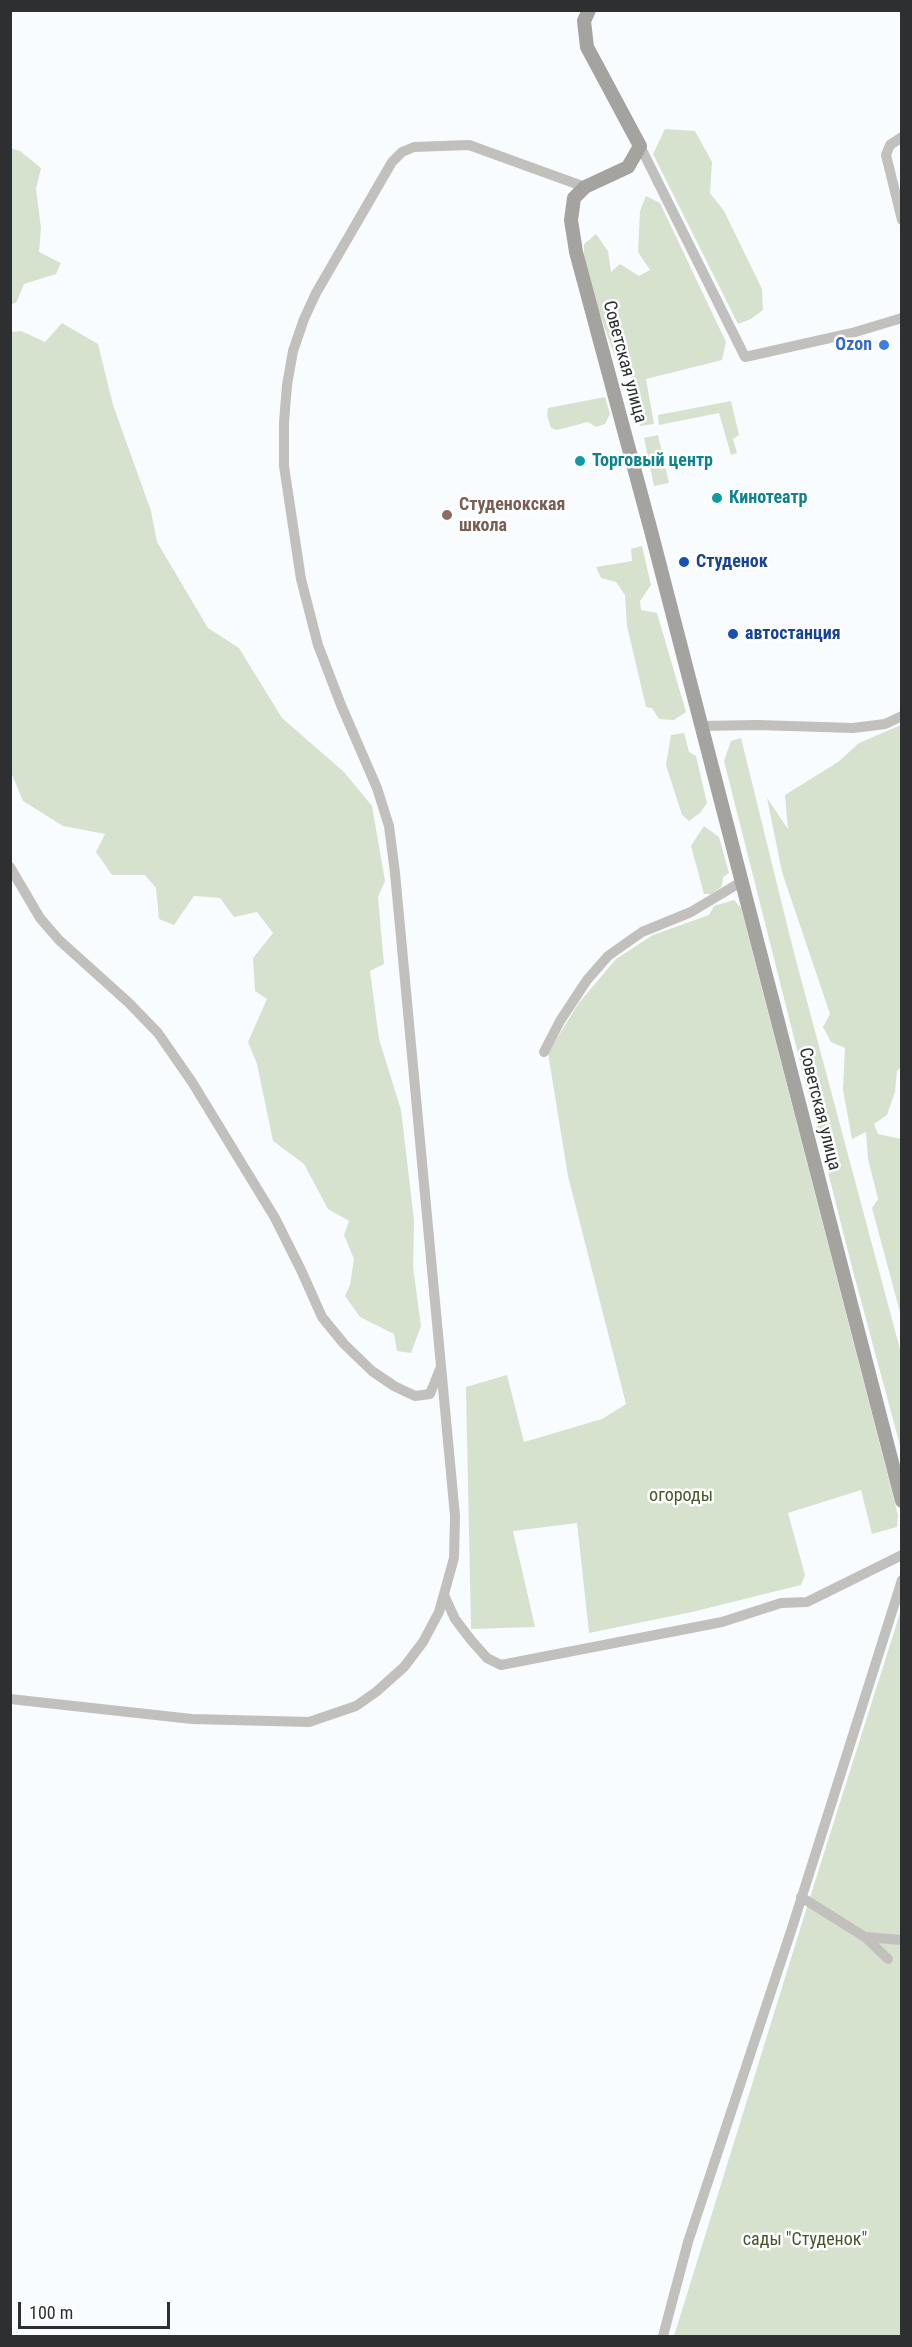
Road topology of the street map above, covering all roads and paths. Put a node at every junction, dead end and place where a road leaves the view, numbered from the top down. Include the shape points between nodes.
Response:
1 (589, 10) edge
2 (902, 138) edge
3 (640, 146) junction
4 (585, 187) junction
5 (902, 220) edge
6 (902, 318) edge
7 (902, 716) edge
8 (700, 726) junction
9 (10, 867) edge
10 (741, 882) junction
11 (544, 1052) dead end
12 (442, 1366) junction
13 (902, 1501) edge
14 (902, 1555) edge
15 (902, 1580) edge
16 (444, 1595) junction
17 (10, 1699) edge
18 (801, 1897) junction
19 (865, 1937) junction
20 (902, 1940) edge
21 (888, 1959) dead end
22 (663, 2337) edge

1 - 3 street via 584,21 587,47
2 - 5 street via 890,145 885,155
3 - 4 street via 628,167
3 - 6 street via 745,357
4 - 8 street, Советская улица via 574,198 571,220 576,252
4 - 12 street via 469,145 414,147 402,152 392,162 312,302 293,351 287,385 284,466 302,579 318,645 389,826
7 - 8 street via 885,724 853,728
8 - 10 street, Советская улица
9 - 12 street via 40,918 59,940 158,1033 274,1218 322,1317 344,1344 372,1371 415,1396 430,1394
10 - 11 street via 691,912 642,932 608,956 587,980
10 - 13 street, Советская улица
12 - 16 street via 455,1516 454,1558
14 - 16 street via 807,1602 781,1603 722,1622 501,1665 487,1658 471,1640
15 - 18 street
16 - 17 street via 423,1642 404,1667 357,1706 309,1722 192,1719
18 - 19 street
18 - 22 street via 688,2242
19 - 20 street
19 - 21 street

